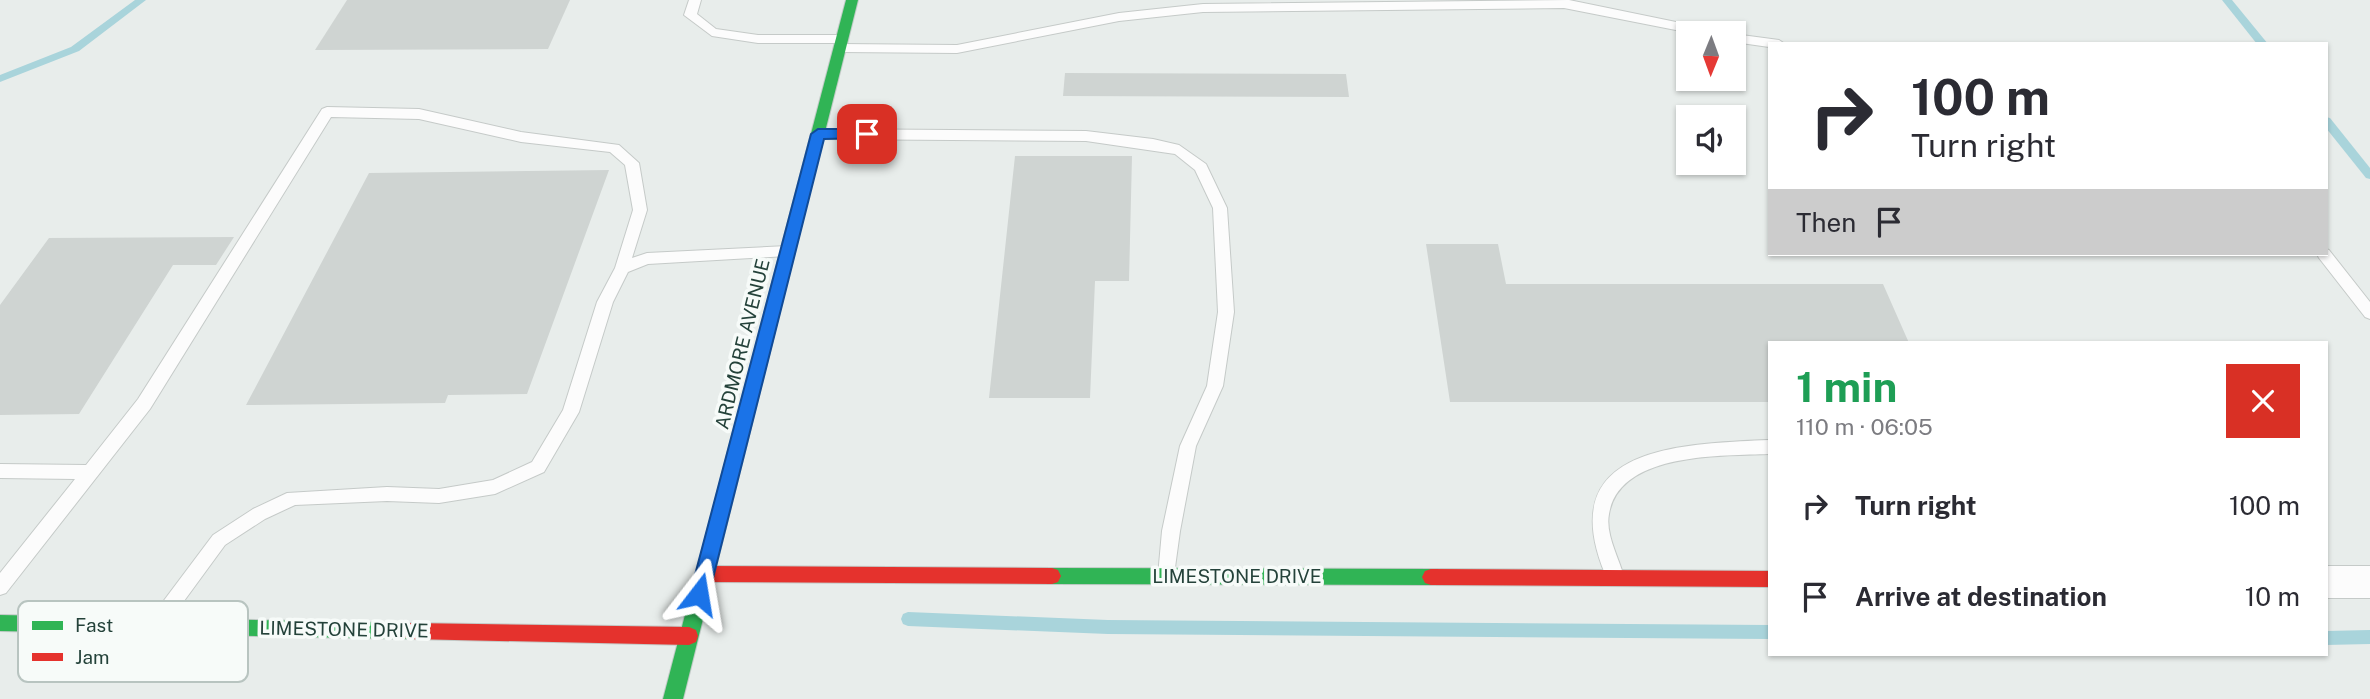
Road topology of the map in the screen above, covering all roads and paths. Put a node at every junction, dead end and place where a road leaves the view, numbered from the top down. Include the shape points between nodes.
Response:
1 (695, 0) edge
2 (852, 0) edge
3 (1563, 2) edge
4 (1676, 26) edge
5 (1746, 40) edge
6 (841, 43) junction
7 (1768, 43) edge
8 (818, 134) junction
9 (787, 251) junction
10 (2326, 256) edge
11 (622, 268) junction
12 (2370, 313) edge
13 (1768, 447) edge
14 (0, 471) edge
15 (90, 472) junction
16 (705, 573) junction
17 (1167, 576) junction
18 (1615, 578) junction
19 (1768, 579) edge
20 (2328, 582) edge
21 (2370, 582) edge
22 (0, 587) edge
23 (174, 601) edge
24 (0, 623) edge
25 (18, 623) edge
26 (248, 628) edge
27 (689, 636) junction
28 (674, 699) edge

1 - 6 lane via 690,15 712,32
2 - 6 street, ARDMORE AVENUE
3 - 4 lane
3 - 6 lane via 1203,8 1119,16 957,49
5 - 7 lane
6 - 8 street, ARDMORE AVENUE
8 - 9 street, ARDMORE AVENUE
8 - 17 lane via 1086,136 1179,150 1201,167 1220,208 1226,313 1215,386 1188,446
9 - 11 lane via 647,259
9 - 16 street, ARDMORE AVENUE
10 - 12 lane
11 - 15 lane via 640,210 632,163 614,148 521,137 419,114 327,112 144,404
11 - 23 lane via 605,302 571,412 538,467 495,487 439,496 293,498 219,540
13 - 18 lane via 1687,451 1643,462 1608,488 1599,516
14 - 15 lane
15 - 22 lane
16 - 17 street, LIMESTONE DRIVE
16 - 27 street, ARDMORE AVENUE
17 - 18 street, LIMESTONE DRIVE
18 - 19 street, LIMESTONE DRIVE
20 - 21 street
24 - 25 street, LIMESTONE DRIVE
26 - 27 street, LIMESTONE DRIVE
27 - 28 street, ARDMORE AVENUE

